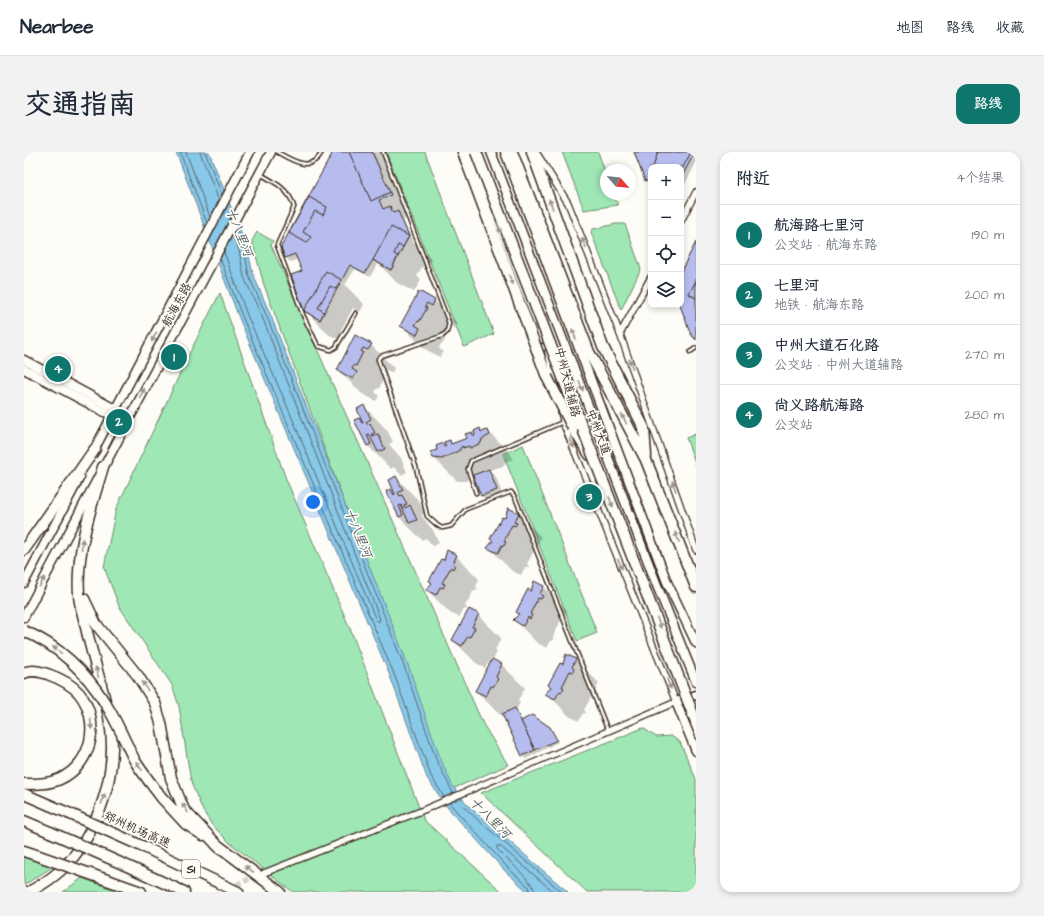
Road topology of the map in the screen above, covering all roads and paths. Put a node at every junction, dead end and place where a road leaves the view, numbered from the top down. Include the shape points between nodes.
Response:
1 (250, 152) edge
2 (277, 152) edge
3 (322, 152) edge
4 (383, 152) edge
5 (463, 152) edge
6 (470, 152) edge
7 (476, 152) edge
8 (492, 152) edge
9 (505, 152) edge
10 (512, 152) edge
11 (532, 152) edge
12 (536, 152) edge
13 (270, 155) edge
14 (260, 174) junction
15 (696, 192) edge
16 (693, 202) edge
17 (684, 216) edge
18 (648, 283) edge
19 (356, 313) dead end
20 (620, 334) junction
21 (696, 348) edge
22 (690, 352) dead end
23 (24, 360) edge
24 (24, 369) edge
25 (114, 413) junction
26 (564, 422) junction
27 (95, 449) junction
28 (646, 460) junction
29 (598, 466) junction
30 (103, 467) junction
31 (476, 492) dead end
32 (24, 550) edge
33 (696, 550) edge
34 (79, 581) junction
35 (24, 583) edge
36 (696, 587) edge
37 (24, 617) edge
38 (24, 631) edge
39 (696, 643) edge
40 (24, 673) edge
41 (696, 682) edge
42 (696, 695) edge
43 (676, 702) junction
44 (696, 722) edge
45 (608, 731) junction
46 (696, 751) edge
47 (24, 784) edge
48 (24, 794) edge
49 (24, 821) edge
50 (220, 848) junction
51 (24, 851) edge
52 (264, 873) tunnel mouth
53 (28, 892) edge
54 (141, 892) edge
55 (184, 892) edge
56 (238, 892) edge
57 (280, 892) edge

1 -> 25 main road, 航海东路
2 - 3 lane via 299,163 314,163
4 - 45 lane via 449,323 447,332 442,336 378,359 416,467 427,516 436,525 446,528 454,524 466,509 479,503 510,492 515,497
5 -> 29 highway, bridge via 547,377 573,428
6 -> 26 street, 中州大道辅路 via 550,356
7 - 29 highway, 中州大道, bridge
8 -> 41 main road, 中州大道
39 -> 9 main road, 中州大道 via 667,582
28 -> 10 highway via 589,352
28 -> 11 highway via 644,428 602,346
20 -> 12 street via 568,203
13 - 14 main road, 航海东路
14 - 19 lane via 276,182 293,201 294,207 277,245 303,315 318,346 331,350 336,347
30 -> 14 main road, 航海东路
15 - 16 street
16 - 17 street
18 - 20 street
33 -> 20 street
21 - 22 lane
23 - 25 main road
24 - 25 main road
25 - 27 main road, 航海东路
26 - 31 lane via 471,461 468,469
26 -> 43 street, 中州大道辅路
27 - 32 highway
27 - 35 main road, 航海东路
36 -> 28 highway
29 -> 44 highway, 中州大道, bridge
34 -> 30 highway via 83,537
37 -> 30 main road, 航海东路
50 -> 34 highway via 184,810 171,778 155,703 138,676 96,624
53 -> 34 highway via 45,883 76,854 96,817 109,776 113,747 109,718 80,603
50 -> 38 highway, bridge via 186,824 162,798 136,762 106,704 92,683 58,650
40 -> 47 highway via 30,670 43,672 61,679 73,688 86,705 92,727 85,755 72,772 46,783
42 - 43 main road
43 - 45 street
43 - 46 main road, 中州大道辅路
45 - 52 street via 478,788
48 - 56 highway, 郑州机场高速 / S1, bridge
49 - 55 highway, S1, bridge
57 -> 50 highway
51 - 54 highway, bridge

